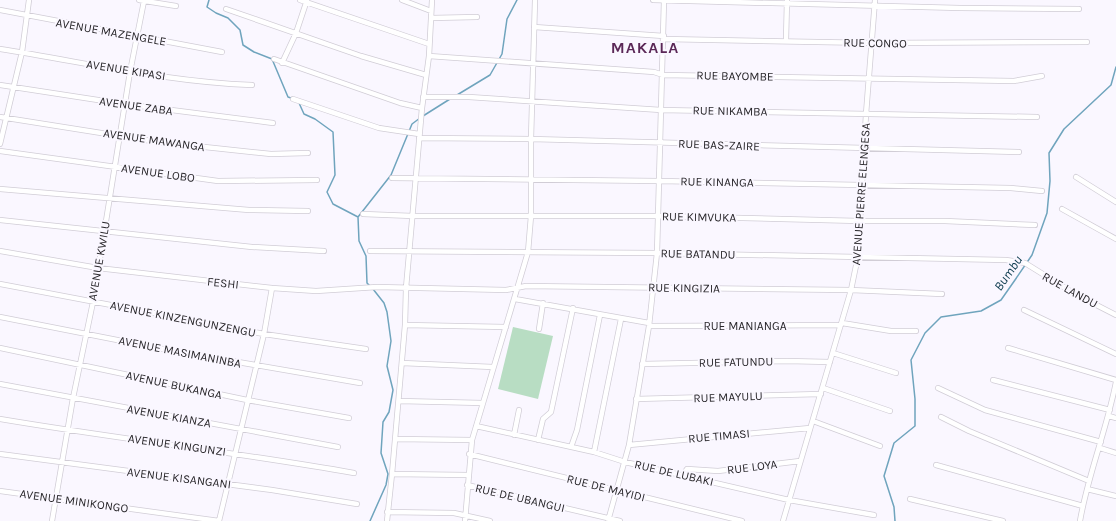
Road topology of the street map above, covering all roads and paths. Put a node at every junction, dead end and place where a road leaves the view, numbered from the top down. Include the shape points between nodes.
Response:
1 (29, 0) edge
2 (300, 0) edge
3 (402, 0) edge
4 (432, 0) edge
5 (535, 0) edge
6 (653, 0) edge
7 (875, 0) edge
8 (142, 1) edge
9 (307, 1) edge
10 (664, 1) edge
11 (787, 2) edge
12 (176, 6) dead end
13 (875, 6) junction
14 (226, 9) dead end
15 (1079, 9) dead end
16 (0, 10) edge
17 (431, 11) junction
18 (27, 16) junction
19 (477, 17) dead end
20 (430, 18) junction
21 (534, 28) junction
22 (296, 33) junction
23 (136, 36) junction
24 (664, 38) junction
25 (786, 40) junction
26 (1087, 42) dead end
27 (873, 43) junction
28 (429, 44) junction
29 (0, 49) edge
30 (22, 52) junction
31 (222, 52) dead end
32 (429, 56) junction
33 (274, 59) dead end
34 (282, 63) junction
35 (535, 64) junction
36 (130, 72) junction
37 (426, 75) junction
38 (662, 75) junction
39 (1042, 76) dead end
40 (869, 78) junction
41 (0, 85) edge
42 (252, 85) dead end
43 (14, 87) junction
44 (423, 97) junction
45 (293, 98) dead end
46 (533, 102) junction
47 (124, 104) junction
48 (422, 108) junction
49 (661, 110) junction
50 (866, 114) junction
51 (0, 117) edge
52 (1037, 117) dead end
53 (6, 118) junction
54 (273, 123) dead end
55 (118, 136) junction
56 (419, 136) junction
57 (531, 139) junction
58 (659, 143) junction
59 (0, 144) edge
60 (864, 150) junction
61 (0, 151) edge
62 (1019, 152) dead end
63 (308, 153) dead end
64 (114, 167) junction
65 (1076, 177) dead end
66 (392, 178) dead end
67 (416, 179) junction
68 (316, 180) dead end
69 (531, 180) junction
70 (659, 181) junction
71 (863, 185) junction
72 (0, 189) edge
73 (1042, 191) dead end
74 (110, 198) junction
75 (1116, 202) edge
76 (1062, 209) dead end
77 (308, 211) dead end
78 (363, 214) dead end
79 (413, 216) junction
80 (531, 216) junction
81 (658, 216) junction
82 (0, 220) edge
83 (860, 221) junction
84 (1035, 225) dead end
85 (105, 230) junction
86 (1116, 239) edge
87 (0, 251) edge
88 (324, 251) dead end
89 (370, 251) dead end
90 (410, 251) junction
91 (528, 252) junction
92 (657, 253) junction
93 (858, 256) junction
94 (1026, 264) joint
95 (98, 268) junction
96 (0, 284) edge
97 (272, 288) junction
98 (406, 288) junction
99 (517, 288) junction
100 (653, 288) junction
101 (851, 290) junction
102 (942, 294) dead end
103 (515, 299) junction
104 (93, 302) junction
105 (544, 303) junction
106 (573, 308) junction
107 (1024, 310) dead end
108 (600, 315) junction
109 (1116, 315) edge
110 (0, 317) edge
111 (620, 319) junction
112 (649, 324) junction
113 (841, 324) junction
114 (405, 325) junction
115 (506, 327) junction
116 (539, 329) dead end
117 (916, 331) dead end
118 (86, 334) junction
119 (264, 334) junction
120 (0, 348) edge
121 (1008, 348) dead end
122 (366, 349) dead end
123 (833, 352) junction
124 (1116, 354) edge
125 (830, 362) junction
126 (402, 363) junction
127 (642, 364) junction
128 (80, 365) junction
129 (255, 366) junction
130 (493, 367) junction
131 (896, 373) dead end
132 (993, 380) dead end
133 (1116, 381) edge
134 (360, 383) dead end
135 (0, 384) edge
136 (823, 388) junction
137 (938, 388) dead end
138 (821, 394) junction
139 (73, 398) junction
140 (636, 399) junction
141 (247, 400) junction
142 (399, 401) junction
143 (483, 403) junction
144 (519, 410) dead end
145 (1110, 410) junction
146 (890, 411) dead end
147 (1109, 416) junction
148 (941, 417) dead end
149 (349, 418) dead end
150 (1116, 418) edge
151 (0, 419) edge
152 (813, 421) junction
153 (476, 426) junction
154 (810, 428) junction
155 (239, 429) junction
156 (67, 430) junction
157 (514, 434) junction
158 (395, 439) junction
159 (472, 440) junction
160 (538, 440) junction
161 (1101, 442) junction
162 (629, 445) junction
163 (880, 446) dead end
164 (338, 447) dead end
165 (571, 447) junction
166 (1100, 448) junction
167 (234, 452) junction
168 (594, 452) junction
169 (1116, 452) edge
170 (0, 454) edge
171 (469, 454) junction
172 (800, 461) junction
173 (625, 462) junction
174 (61, 463) junction
175 (936, 465) dead end
176 (354, 473) dead end
177 (392, 474) junction
178 (468, 475) junction
179 (683, 475) junction
180 (1089, 482) junction
181 (228, 484) junction
182 (467, 486) junction
183 (1087, 489) junction
184 (618, 490) junction
185 (0, 491) edge
186 (1116, 496) edge
187 (56, 499) junction
188 (910, 499) dead end
189 (789, 500) junction
190 (358, 504) dead end
191 (1083, 506) junction
192 (387, 512) junction
193 (466, 515) junction
194 (874, 515) dead end
195 (609, 519) edge
196 (52, 521) edge
197 (219, 521) edge
198 (386, 521) edge
199 (465, 521) edge
200 (490, 521) edge
201 (620, 521) edge
202 (742, 521) edge
203 (783, 521) edge
204 (1003, 521) edge
205 (1080, 521) edge

1 - 18 street
2 - 9 street
3 - 17 street
4 - 17 street
5 - 21 street
6 - 10 street
7 - 13 street, AVENUE PIERRE ELENGESA
8 - 12 street
8 - 23 street, AVENUE KWILU
9 - 22 street
9 - 28 street
10 - 11 street
10 - 24 street
11 - 13 street
11 - 25 street
13 - 15 street
13 - 27 street, AVENUE PIERRE ELENGESA
14 - 22 street
16 - 18 street, AVENUE MAZENGELE
17 - 20 street
18 - 23 street, AVENUE MAZENGELE
18 - 30 street
19 - 20 street
20 - 28 street
21 - 24 street, RUE CONGO
21 - 35 street
22 - 34 street
22 - 37 street
23 - 31 street, AVENUE MAZENGELE
23 - 36 street, AVENUE KWILU
24 - 25 street, RUE CONGO
24 - 38 street
25 - 27 street, RUE CONGO
26 - 27 street, RUE CONGO
27 - 40 street, AVENUE PIERRE ELENGESA
28 - 32 street
29 - 30 street, AVENUE KIPASI
30 - 36 street, AVENUE KIPASI
30 - 43 street
32 - 35 street, RUE BAYOMBE
32 - 37 street
33 - 34 street
34 - 48 street
35 - 38 street, RUE BAYOMBE via 654,72
35 - 46 street
36 - 42 street, AVENUE KIPASI via 211,83
36 - 47 street, AVENUE KWILU
37 - 44 street
38 - 40 street, RUE BAYOMBE
38 - 49 street
39 - 40 street, RUE BAYOMBE via 1014,81
40 - 50 street, AVENUE PIERRE ELENGESA
41 - 43 street, AVENUE ZABA
43 - 47 street, AVENUE ZABA
43 - 53 street
44 - 46 street, RUE NIKAMBA via 469,97
44 - 48 street
45 - 56 street, RUE BAS-ZAIRE via 379,128
46 - 49 street, RUE NIKAMBA
46 - 57 street
47 - 54 street, AVENUE ZABA
47 - 55 street, AVENUE KWILU
48 - 56 street
49 - 50 street, RUE NIKAMBA
49 - 58 street
50 - 52 street, RUE NIKAMBA
50 - 60 street, AVENUE PIERRE ELENGESA
51 - 53 street, AVENUE MAWANGA
53 - 55 street, AVENUE MAWANGA
53 - 59 street
55 - 63 street, AVENUE MAWANGA via 280,155
55 - 64 street, AVENUE KWILU
56 - 57 street, RUE BAS-ZAIRE
56 - 67 street
57 - 58 street, RUE BAS-ZAIRE
57 - 69 street
58 - 60 street, RUE BAS-ZAIRE
58 - 70 street
60 - 62 street, RUE BAS-ZAIRE
60 - 71 street, AVENUE PIERRE ELENGESA
61 - 64 street, AVENUE LOBO
64 - 68 street, AVENUE LOBO via 218,181
64 - 74 street, AVENUE KWILU
65 - 75 street
66 - 67 street, RUE KINANGA
67 - 69 street, RUE KINANGA
67 - 79 street
69 - 70 street, RUE KINANGA
69 - 80 street
70 - 71 street, RUE KINANGA
70 - 81 street
71 - 73 street, RUE KINANGA
71 - 83 street, AVENUE PIERRE ELENGESA
72 - 74 street
74 - 77 street via 249,210
74 - 85 street, AVENUE KWILU
76 - 86 street
78 - 79 street, RUE KIMVUKA
79 - 80 street, RUE KIMVUKA
79 - 90 street
80 - 81 street, RUE KIMVUKA
80 - 91 street
81 - 83 street, RUE KIMVUKA
81 - 92 street
82 - 85 street
83 - 84 street, RUE KIMVUKA
83 - 93 street, AVENUE PIERRE ELENGESA
85 - 88 street via 252,247
85 - 95 street, AVENUE KWILU
87 - 95 street, FESHI
89 - 90 street, RUE BATANDU
90 - 91 street, RUE BATANDU
90 - 98 street
91 - 92 street, RUE BATANDU
91 - 99 street
92 - 93 street, RUE BATANDU
92 - 100 street
93 - 94 street, RUE BATANDU via 985,259
93 - 101 street, AVENUE PIERRE ELENGESA
94 - 109 street, RUE LANDU
95 - 97 street, FESHI
95 - 104 street, AVENUE KWILU
96 - 104 street, AVENUE KINZENGUNZENGU
97 - 98 street, FESHI via 316,291
97 - 119 street
98 - 99 street, RUE KINGIZIA
98 - 114 street
99 - 100 street, RUE KINGIZIA
99 - 103 street
100 - 101 street, RUE KINGIZIA
100 - 112 street
101 - 102 street, RUE KINGIZIA
101 - 113 street, AVENUE PIERRE ELENGESA
103 - 105 street, RUE MANIANGA
103 - 115 street
104 - 118 street, AVENUE KWILU
104 - 119 street, AVENUE KINZENGUNZENGU
105 - 106 street, RUE MANIANGA
105 - 116 street
106 - 108 street, RUE MANIANGA
106 - 160 street via 551,412 543,420
107 - 124 street
108 - 111 street, RUE MANIANGA
108 - 165 street via 577,430
110 - 118 street, AVENUE MASIMANINBA
111 - 112 street, RUE MANIANGA
111 - 168 street
112 - 113 street, RUE MANIANGA
112 - 127 street
113 - 117 street, RUE MANIANGA via 891,331
113 - 123 street, AVENUE PIERRE ELENGESA
114 - 115 street
114 - 126 street
115 - 130 street
118 - 128 street, AVENUE KWILU
118 - 129 street, AVENUE MASIMANINBA
119 - 122 street, AVENUE KINZENGUNZENGU
119 - 129 street
120 - 128 street, AVENUE BUKANGA
121 - 133 street
123 - 125 street, AVENUE PIERRE ELENGESA
123 - 131 street
125 - 127 street, RUE FATUNDU via 787,360
125 - 136 street, AVENUE PIERRE ELENGESA
126 - 130 street
126 - 142 street
127 - 140 street
128 - 139 street, AVENUE KWILU
128 - 141 street, AVENUE BUKANGA
129 - 134 street, AVENUE MASIMANINBA
129 - 141 street
130 - 143 street
132 - 145 street
133 - 145 street
135 - 139 street, AVENUE KIANZA
136 - 138 street, AVENUE PIERRE ELENGESA
136 - 146 street
137 - 161 street via 985,410
138 - 140 street, RUE MAYULU
138 - 152 street, AVENUE PIERRE ELENGESA
139 - 155 street, AVENUE KIANZA
139 - 156 street, AVENUE KWILU
140 - 162 street
141 - 149 street, AVENUE BUKANGA
141 - 155 street
142 - 143 street
142 - 158 street
143 - 153 street
144 - 157 street
145 - 147 street
147 - 150 street
147 - 161 street
148 - 180 street
151 - 156 street, AVENUE KINGUNZI
152 - 154 street, AVENUE PIERRE ELENGESA
152 - 163 street
153 - 157 street, RUE DE LUBAKI
153 - 159 street
154 - 162 street, RUE TIMASI
154 - 172 street, AVENUE PIERRE ELENGESA
155 - 164 street, AVENUE KIANZA
155 - 167 street
156 - 167 street, AVENUE KINGUNZI
156 - 174 street, AVENUE KWILU
157 - 160 street, RUE DE LUBAKI
158 - 159 street
158 - 177 street
159 - 171 street
160 - 165 street, RUE DE LUBAKI
161 - 166 street
162 - 173 street
165 - 168 street, RUE DE LUBAKI
166 - 169 street
166 - 180 street
167 - 176 street, AVENUE KINGUNZI
167 - 181 street
168 - 173 street, RUE DE LUBAKI
170 - 174 street, AVENUE KISANGANI
171 - 178 street
171 - 184 street, RUE DE MAYIDI
172 - 179 street, RUE LOYA via 718,471 687,469
172 - 189 street, AVENUE PIERRE ELENGESA
173 - 179 street, RUE DE LUBAKI
173 - 184 street
174 - 181 street, AVENUE KISANGANI
174 - 187 street, AVENUE KWILU
175 - 191 street
177 - 178 street
177 - 192 street
178 - 182 street
179 - 189 street, RUE DE LUBAKI
180 - 183 street
181 - 190 street, AVENUE KISANGANI
181 - 197 street
182 - 193 street
182 - 195 street, RUE DE UBANGUI
183 - 186 street
183 - 191 street
184 - 195 street
184 - 202 street, RUE DE MAYIDI
185 - 187 street, AVENUE MINIKONGO
187 - 196 street, AVENUE KWILU
187 - 197 street, AVENUE MINIKONGO
188 - 204 street
189 - 194 street, RUE DE LUBAKI
189 - 203 street, AVENUE PIERRE ELENGESA
191 - 205 street
192 - 193 street
192 - 198 street
193 - 199 street
193 - 200 street
195 - 201 street, RUE DE UBANGUI

